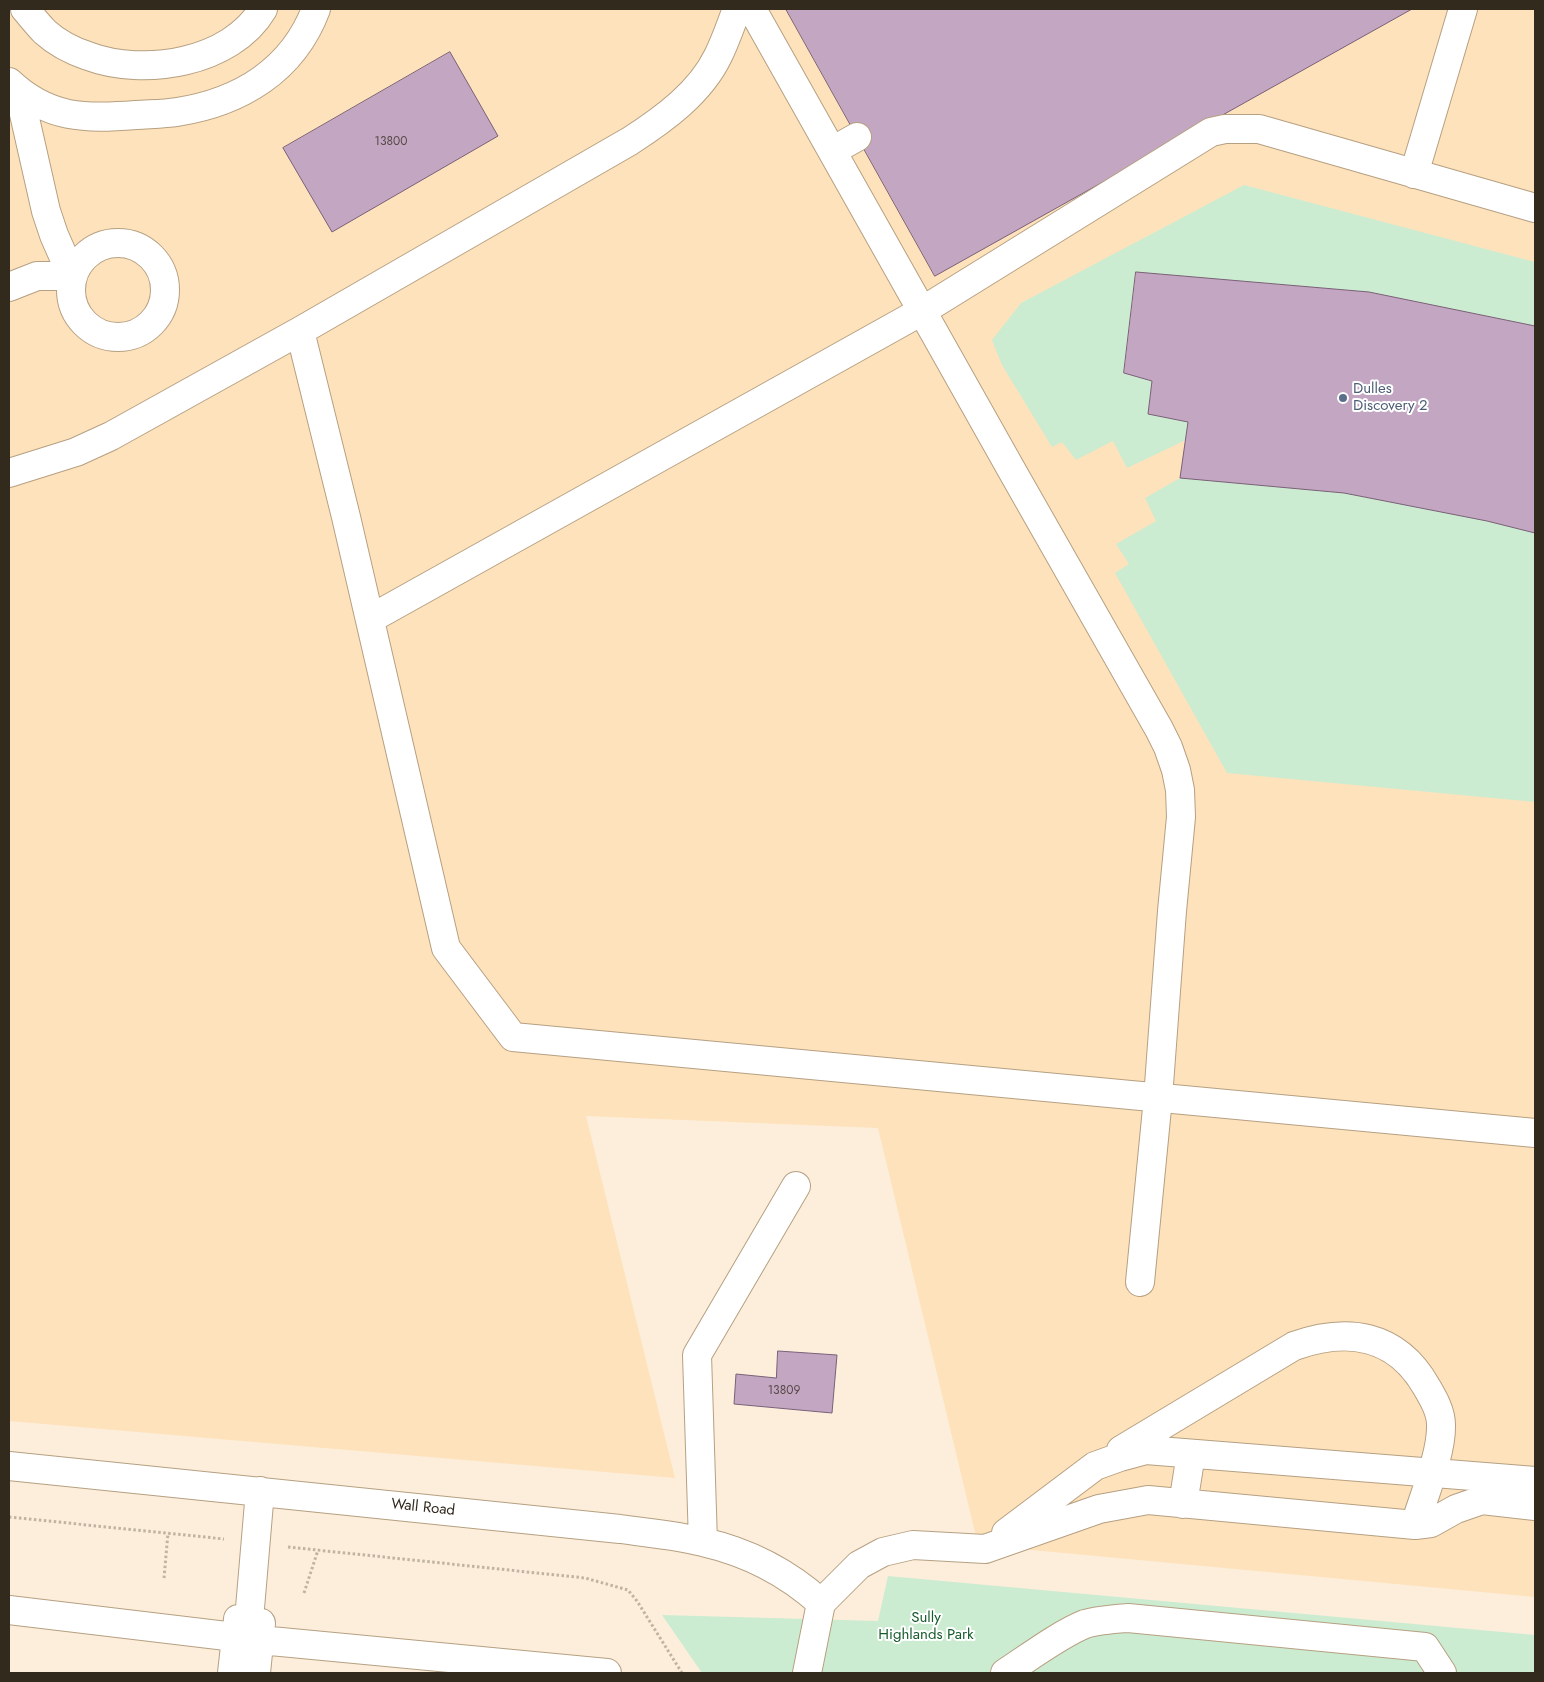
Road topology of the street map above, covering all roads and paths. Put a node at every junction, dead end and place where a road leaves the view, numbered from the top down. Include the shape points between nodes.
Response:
1 (25, 9) edge
2 (264, 9) edge
3 (338, 9) edge
4 (738, 9) edge
5 (752, 9) edge
6 (1463, 9) edge
7 (314, 16) edge
8 (14, 87) edge
9 (857, 137) dead end
10 (832, 151) junction
11 (1414, 174) junction
12 (1535, 208) edge
13 (9, 288) edge
14 (922, 311) junction
15 (300, 331) junction
16 (9, 473) edge
17 (370, 619) junction
18 (1158, 1098) junction
19 (1535, 1133) edge
20 (796, 1186) dead end
21 (1140, 1282) dead end
22 (1191, 1454) junction
23 (9, 1466) edge
24 (1095, 1466) junction
25 (1431, 1472) junction
26 (1535, 1481) edge
27 (260, 1491) junction
28 (1183, 1504) junction
29 (1535, 1506) edge
30 (9, 1517) edge
31 (1415, 1525) junction
32 (168, 1533) junction
33 (220, 1539) dead end
34 (703, 1542) junction
35 (292, 1547) dead end
36 (985, 1549) junction
37 (318, 1550) junction
38 (164, 1578) dead end
39 (304, 1593) dead end
40 (821, 1603) junction
41 (9, 1610) edge
42 (248, 1639) junction
43 (232, 1673) edge
44 (256, 1673) edge
45 (607, 1673) edge
46 (682, 1673) edge
47 (807, 1673) edge
48 (1005, 1673) edge
49 (1442, 1673) edge

1 - 2 street via 45,32 88,57 114,63 148,65 183,62 211,53 256,22
3 - 7 street
4 - 15 street via 718,57 702,80 683,102 657,123
5 - 10 street
6 - 11 street
7 - 8 street via 298,45 279,67 255,85 206,106 176,112 83,117 38,104
8 - 13 street via 46,211 72,276 37,276
9 - 10 street
10 - 14 street
11 - 12 street
11 - 14 street via 1258,129 1211,132
14 - 17 street
14 - 18 street via 1159,729 1176,770 1181,817
15 - 16 street via 111,436 76,452
15 - 17 street
17 - 18 street via 446,948 513,1037
18 - 19 street
18 - 21 street
20 - 34 street via 698,1355
22 - 24 street via 1146,1450
22 - 25 street
22 - 28 street
23 - 27 street, Wall Road
24 - 25 street via 1294,1346 1331,1336 1354,1336 1396,1350 1427,1387 1439,1410 1441,1425 1440,1444
24 - 36 street
25 - 26 street
25 - 31 street
27 - 34 street, Wall Road via 620,1529
27 - 42 street via 250,1608 238,1614
28 - 31 street
28 - 36 street via 1148,1500 1099,1509
29 - 31 street via 1482,1500 1431,1523
30 - 32 path
32 - 33 path
32 - 38 path
34 - 40 street, Wall Road via 762,1562
35 - 37 path
36 - 40 street via 913,1545 883,1552 859,1565
37 - 39 path
37 - 46 path via 585,1578 628,1590
40 - 47 street
41 - 42 street
42 - 43 street
42 - 44 street
42 - 45 street
48 - 49 street via 1086,1624 1128,1618 1425,1647

